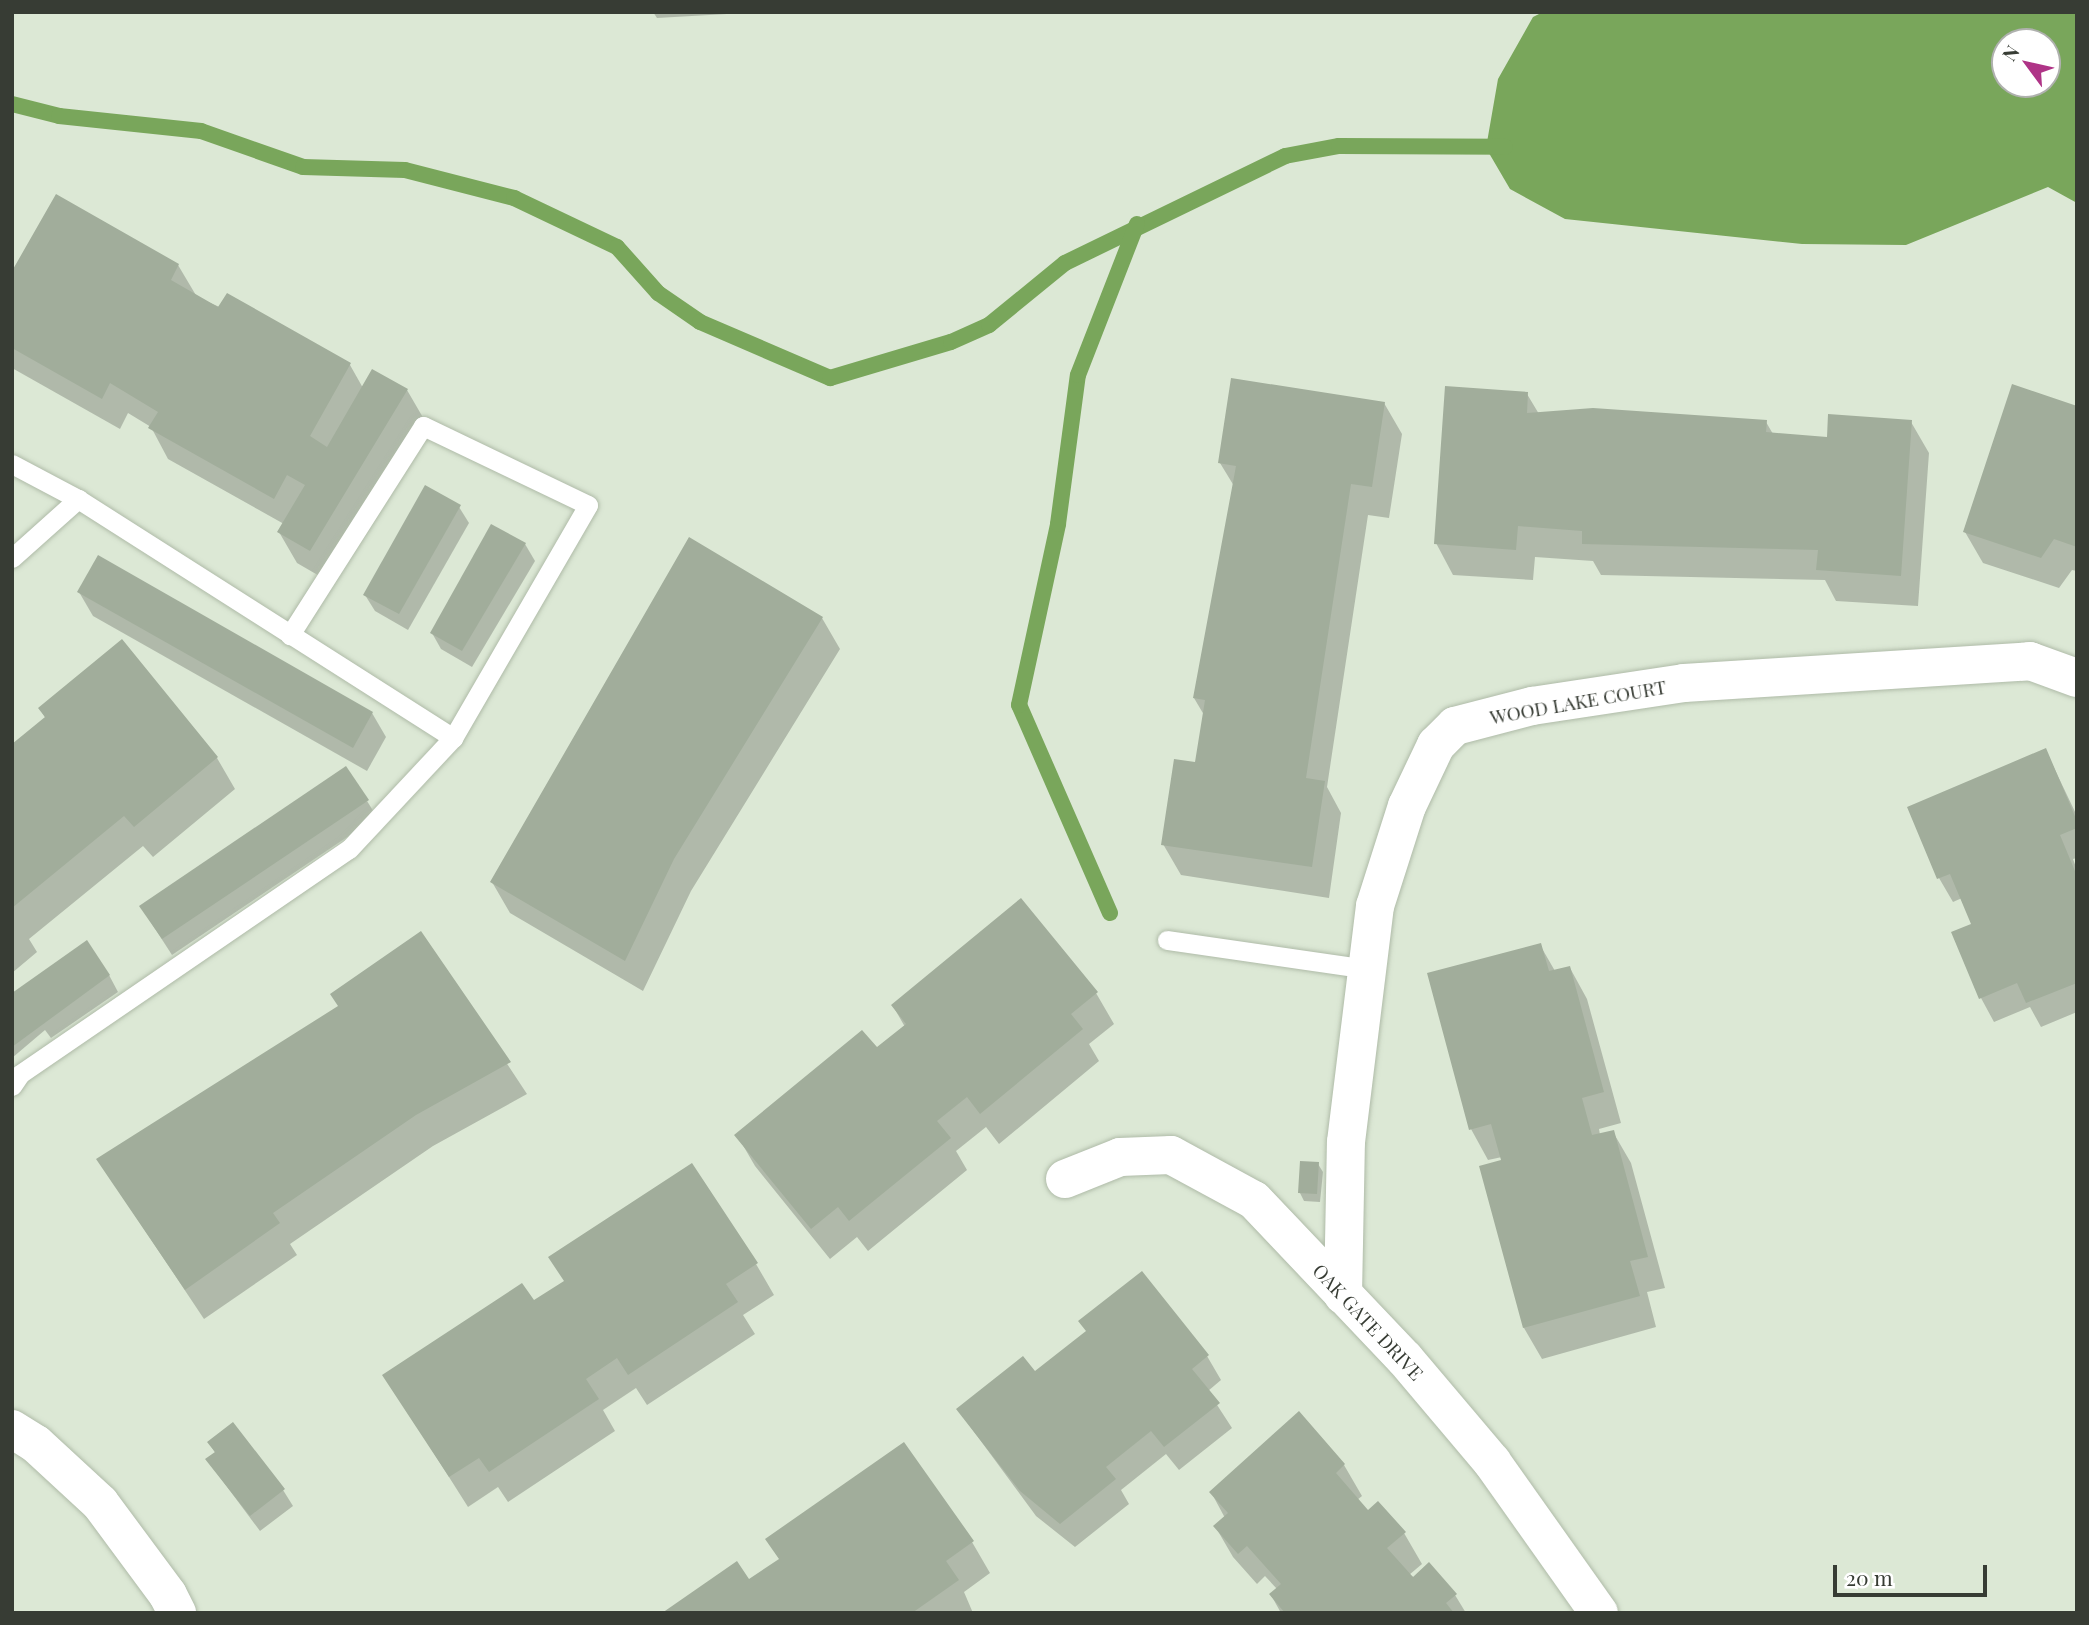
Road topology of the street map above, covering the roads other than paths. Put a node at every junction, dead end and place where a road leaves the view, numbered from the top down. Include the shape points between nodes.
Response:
1 (12, 464) edge
2 (78, 499) junction
3 (12, 558) edge
4 (290, 635) junction
5 (2077, 678) edge
6 (453, 738) junction
7 (1167, 940) dead end
8 (1368, 969) junction
9 (12, 1086) edge
10 (1065, 1179) dead end
11 (1343, 1295) junction
12 (12, 1429) edge
13 (177, 1613) edge
14 (1599, 1613) edge

1 - 2 lane
2 - 3 lane
2 - 4 lane
4 - 6 lane
4 - 6 lane via 423,426 587,505
5 - 8 street, WOOD LAKE COURT via 2031,661 1684,683 1532,706 1455,726 1436,745 1407,806 1375,906
6 - 9 lane via 349,849 20,1074
7 - 8 lane
8 - 11 street, WOOD LAKE COURT via 1346,1142
10 - 11 street, OAK GATE DRIVE via 1119,1157 1171,1155 1254,1200
11 - 14 street, OAK GATE DRIVE via 1405,1359 1492,1462
12 - 13 street via 36,1444 100,1503

